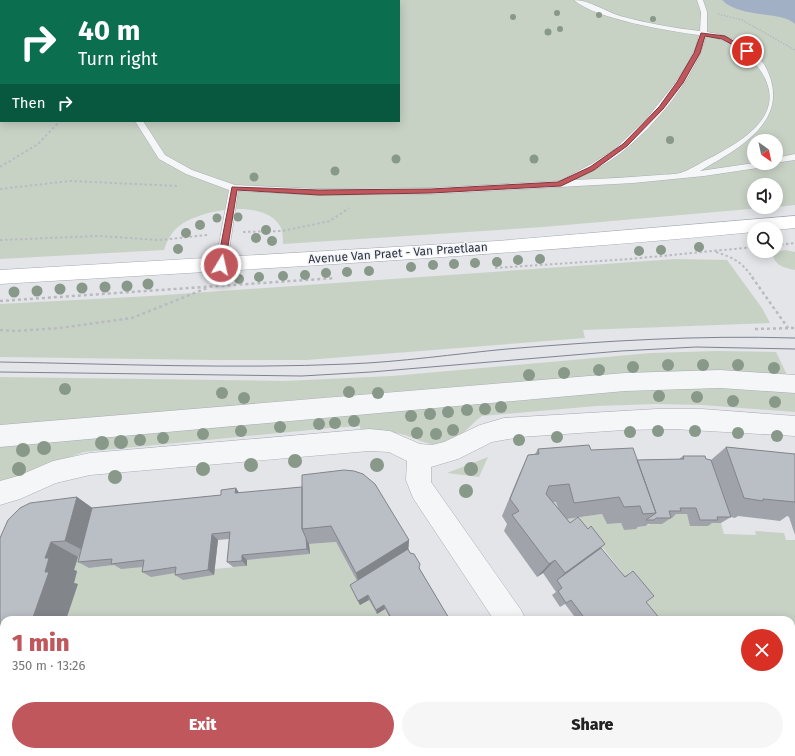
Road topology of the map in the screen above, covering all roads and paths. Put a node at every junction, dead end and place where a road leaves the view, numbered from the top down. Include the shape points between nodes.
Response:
1 (578, 0) edge
2 (700, 0) edge
3 (704, 12) junction
4 (703, 34) junction
5 (795, 50) edge
6 (59, 122) edge
7 (140, 122) edge
8 (795, 157) edge
9 (783, 160) edge
10 (747, 166) edge
11 (0, 167) edge
12 (684, 175) junction
13 (559, 184) junction
14 (179, 186) dead end
15 (234, 188) junction
16 (0, 189) edge
17 (372, 192) junction
18 (795, 222) edge
19 (226, 233) junction
20 (0, 240) edge
21 (795, 243) edge
22 (783, 244) edge
23 (747, 248) edge
24 (738, 249) dead end
25 (713, 251) dead end
26 (221, 265) junction
27 (0, 277) edge
28 (209, 287) dead end
29 (780, 328) junction
30 (788, 328) junction
31 (795, 328) edge
32 (755, 329) dead end
33 (0, 330) edge
34 (783, 332) dead end
35 (795, 384) edge
36 (795, 426) edge
37 (0, 436) edge
38 (419, 456) junction
39 (0, 493) edge
40 (508, 616) edge

1 - 4 lane via 609,15
2 - 3 lane
3 - 4 lane
3 - 5 path via 742,20
4 - 12 lane via 723,37 747,51 762,66 773,84 776,97 773,113 763,128
4 - 13 lane via 697,53 680,83 661,108 625,145 592,168
6 - 11 path via 38,144
7 - 15 lane via 162,156 189,172
8 - 9 lane
10 - 12 lane
12 - 13 lane
13 - 17 lane
14 - 16 path via 70,180
15 - 17 lane
15 - 19 lane
17 - 19 path via 330,221 282,231
18 - 26 main road, Avenue Van Praet - Van Praetlaan via 561,242
19 - 20 path via 160,240 98,236
19 - 26 lane
21 - 22 path
23 - 24 path
25 - 30 path via 744,265
26 - 27 main road, Avenue Van Praet - Van Praetlaan
28 - 33 path via 132,318 60,328
29 - 30 path
29 - 32 path
29 - 34 path
30 - 31 path
35 - 37 street via 720,379 625,382
36 - 38 street via 689,419 587,422 496,430 448,452
38 - 39 street via 382,440 369,440 110,462 71,468
38 - 40 street via 418,480 422,490

